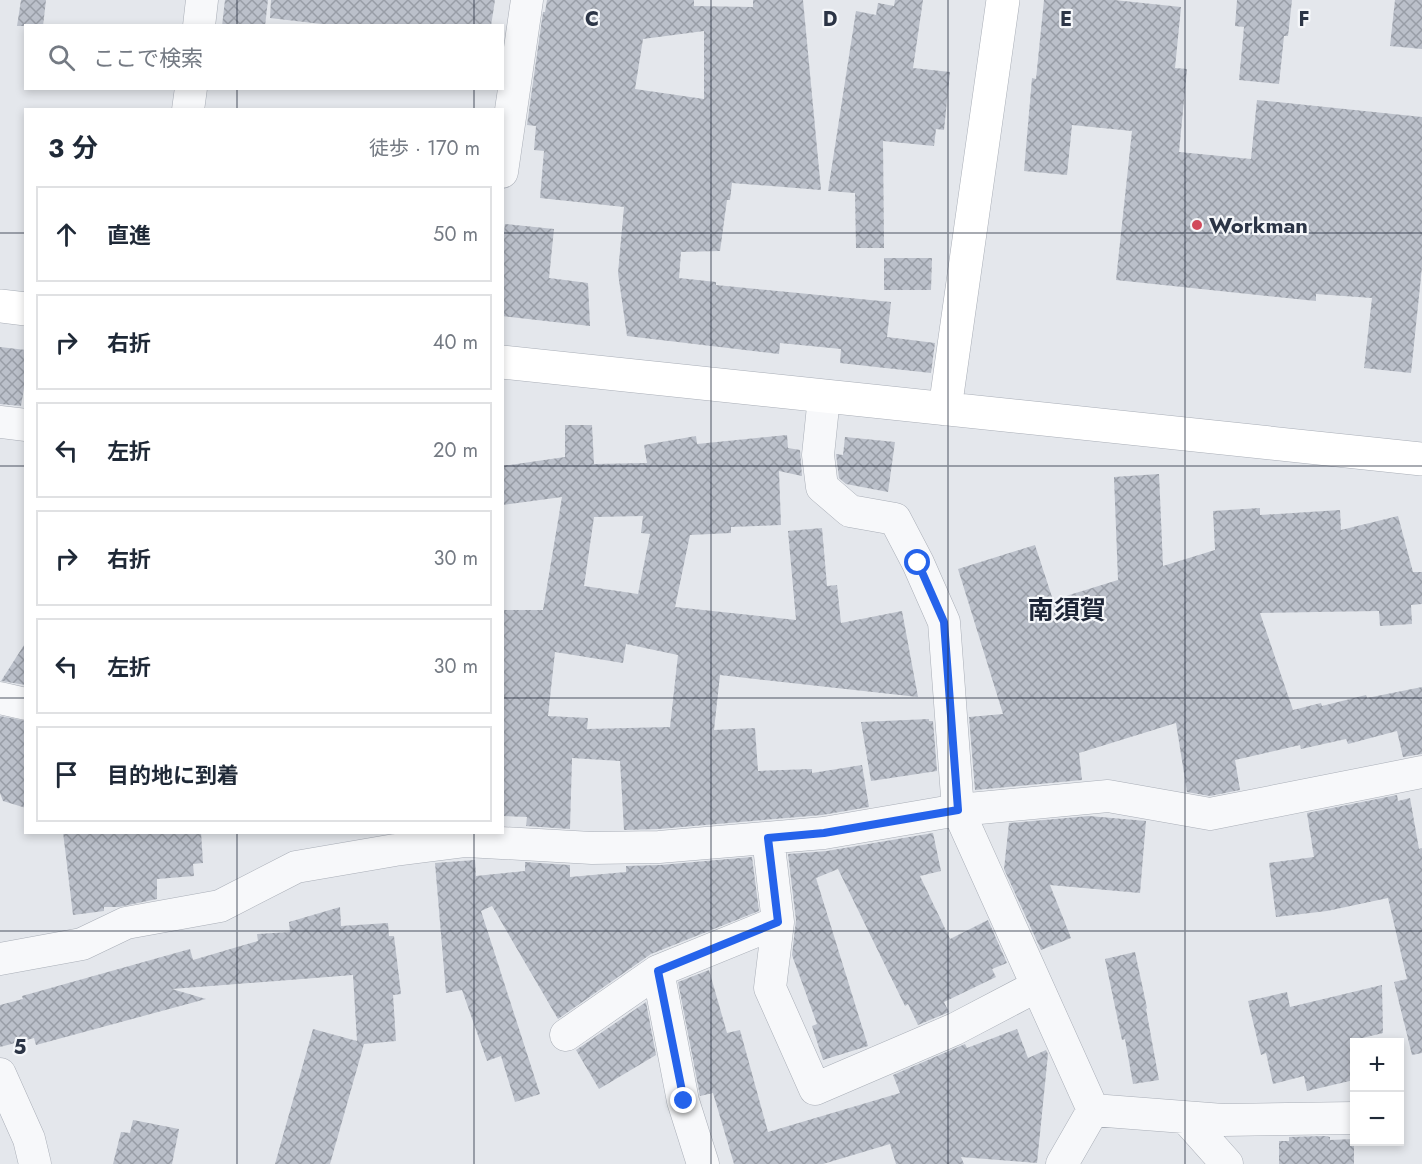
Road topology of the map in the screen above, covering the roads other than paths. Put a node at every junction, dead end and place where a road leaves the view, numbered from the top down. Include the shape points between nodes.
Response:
1 (202, 0) edge
2 (527, 0) edge
3 (1003, 0) edge
4 (199, 24) edge
5 (191, 90) edge
6 (188, 108) edge
7 (504, 158) edge
8 (0, 306) edge
9 (24, 309) edge
10 (504, 362) edge
11 (824, 397) junction
12 (945, 409) junction
13 (0, 422) edge
14 (24, 425) edge
15 (1422, 459) edge
16 (0, 698) edge
17 (24, 704) edge
18 (1422, 772) edge
19 (958, 810) junction
20 (768, 838) junction
21 (778, 922) junction
22 (0, 959) edge
23 (658, 971) junction
24 (1037, 986) junction
25 (566, 1035) dead end
26 (0, 1074) edge
27 (1093, 1110) junction
28 (1186, 1118) junction
29 (1350, 1118) edge
30 (35, 1164) edge
31 (703, 1164) edge
32 (1062, 1164) edge
33 (1227, 1164) edge

1 - 4 street
2 - 7 street
3 - 12 street
5 - 6 street
8 - 9 street
10 - 11 street
11 - 12 street
11 - 19 street via 818,455 822,487 850,511 894,519 944,622
12 - 15 street
13 - 14 street
16 - 17 street
18 - 19 street via 1210,813 1108,796
19 - 20 street via 824,833
19 - 24 street
20 - 21 street
20 - 22 street via 591,848 466,841 395,850 296,867 220,906 126,923 82,944
21 - 23 street
21 - 24 street via 770,988 815,1089 955,1029
23 - 25 street
23 - 31 street via 684,1101
24 - 27 street
26 - 30 street via 29,1140
27 - 28 street
27 - 32 street
28 - 29 street
28 - 33 street

